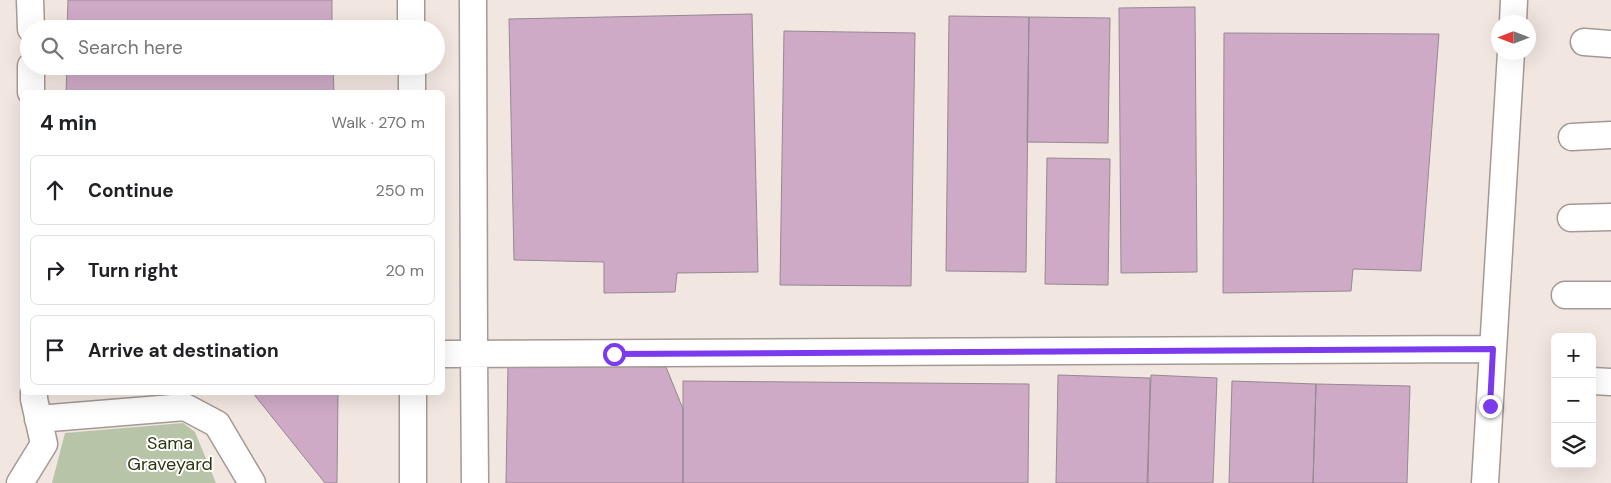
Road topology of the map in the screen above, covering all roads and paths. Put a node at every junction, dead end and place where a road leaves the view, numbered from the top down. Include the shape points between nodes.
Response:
1 (30, 0) edge
2 (411, 0) edge
3 (473, 0) edge
4 (1514, 0) edge
5 (1513, 15) edge
6 (30, 20) edge
7 (411, 20) edge
8 (1584, 42) dead end
9 (1611, 44) edge
10 (1511, 60) edge
11 (31, 75) edge
12 (412, 75) edge
13 (31, 90) edge
14 (412, 90) edge
15 (1611, 135) edge
16 (1572, 137) dead end
17 (1611, 217) edge
18 (1570, 218) dead end
19 (1565, 295) dead end
20 (1611, 295) edge
21 (1493, 349) junction
22 (445, 354) edge
23 (474, 354) junction
24 (1596, 381) edge
25 (1611, 382) edge
26 (34, 395) edge
27 (413, 395) edge
28 (38, 419) junction
29 (20, 483) edge
30 (252, 483) edge
31 (413, 483) edge
32 (475, 483) edge
33 (1485, 483) edge

1 - 6 street
2 - 7 street
3 - 23 street
4 - 5 street
8 - 9 street
10 - 21 street
11 - 13 street
12 - 14 street
15 - 16 street
17 - 18 street
19 - 20 street
21 - 23 street
21 - 33 street
22 - 23 street
23 - 32 street
24 - 25 street
26 - 28 street
27 - 31 street
28 - 29 street via 44,444
28 - 30 street via 185,406 218,424

